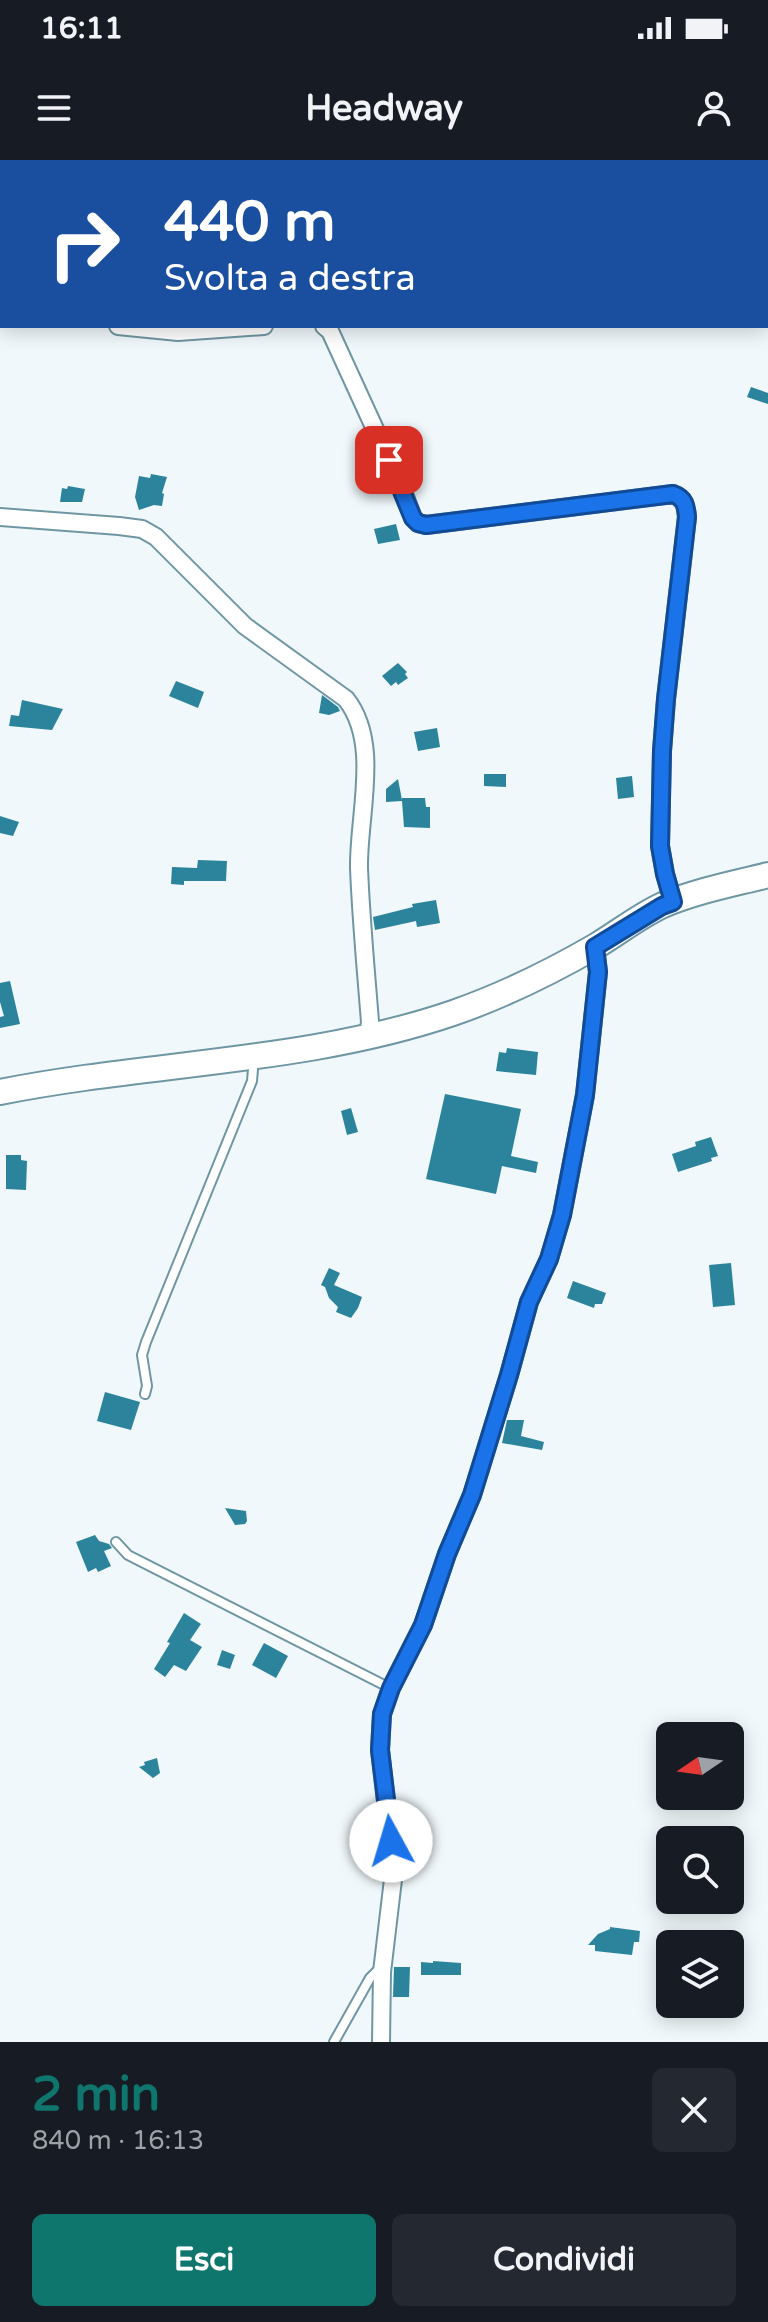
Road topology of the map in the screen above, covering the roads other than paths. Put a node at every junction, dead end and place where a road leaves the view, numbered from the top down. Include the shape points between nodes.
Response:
1 (138, 328) edge
2 (235, 328) edge
3 (326, 328) edge
4 (0, 517) edge
5 (768, 875) edge
6 (673, 902) junction
7 (595, 947) junction
8 (368, 1037) junction
9 (254, 1057) junction
10 (0, 1092) edge
11 (145, 1394) dead end
12 (116, 1542) dead end
13 (391, 1688) junction
14 (383, 1966) junction
15 (334, 2042) edge
16 (381, 2042) edge

1 - 2 street
3 - 6 street via 418,523 673,494 686,504 661,782 660,846
4 - 8 street via 142,529 245,626 355,711 366,768 359,865
5 - 6 main road
6 - 7 main road
7 - 8 main road via 453,1013
7 - 13 street via 598,972 585,1095 562,1215 529,1302 472,1495 423,1625
8 - 9 main road
9 - 10 main road
9 - 11 lane via 252,1081 146,1342
12 - 13 lane via 128,1555
13 - 14 street via 382,1714 380,1750 394,1871
14 - 15 lane via 370,1978
14 - 16 street

